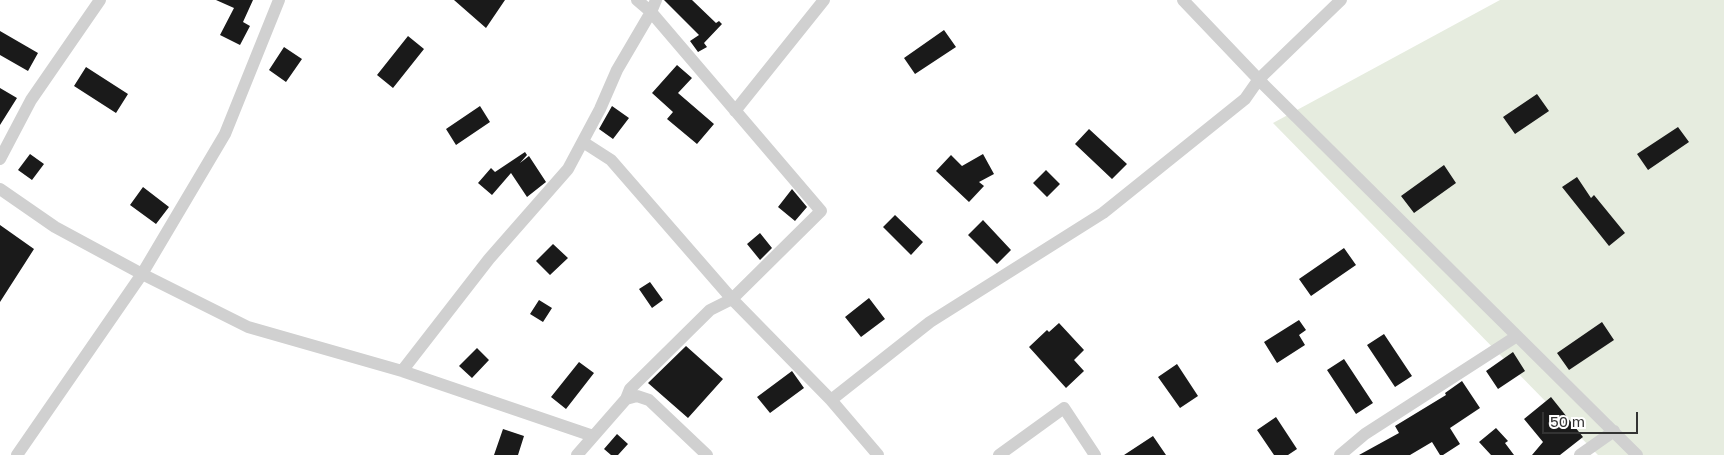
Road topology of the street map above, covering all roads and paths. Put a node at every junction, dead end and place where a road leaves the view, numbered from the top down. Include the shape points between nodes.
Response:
1 (100, 0) edge
2 (279, 0) edge
3 (637, 0) edge
4 (656, 0) edge
5 (824, 0) edge
6 (1183, 0) edge
7 (1341, 0) edge
8 (651, 12) junction
9 (1259, 79) junction
10 (735, 111) junction
11 (583, 142) junction
12 (0, 159) edge
13 (0, 188) edge
14 (142, 274) junction
15 (732, 299) junction
16 (1517, 336) junction
17 (402, 371) junction
18 (626, 399) junction
19 (831, 400) junction
20 (1614, 431) junction
21 (593, 436) junction
22 (17, 455) edge
23 (577, 455) edge
24 (707, 455) edge
25 (878, 455) edge
26 (999, 455) edge
27 (1095, 455) edge
28 (1340, 455) edge
29 (1580, 455) edge
30 (1637, 455) edge

1 - 12 street via 31,100
2 - 14 street via 225,134
3 - 8 street
4 - 8 street
5 - 10 street
6 - 9 street
7 - 9 street
8 - 10 street
8 - 11 street via 617,70
9 - 16 street
9 - 19 street via 1245,99 1103,213 930,322
10 - 15 street via 821,212
11 - 15 street via 611,160
11 - 17 street via 568,169 489,259
13 - 14 street via 55,227
14 - 17 street via 248,327
14 - 22 street
15 - 18 street via 710,310 630,389
15 - 19 street
16 - 20 street
16 - 28 street via 1365,434
17 - 21 street
18 - 21 street
18 - 24 street via 637,396 649,400
19 - 25 street
20 - 29 street
20 - 30 street
21 - 23 street
26 - 27 street via 1064,408

